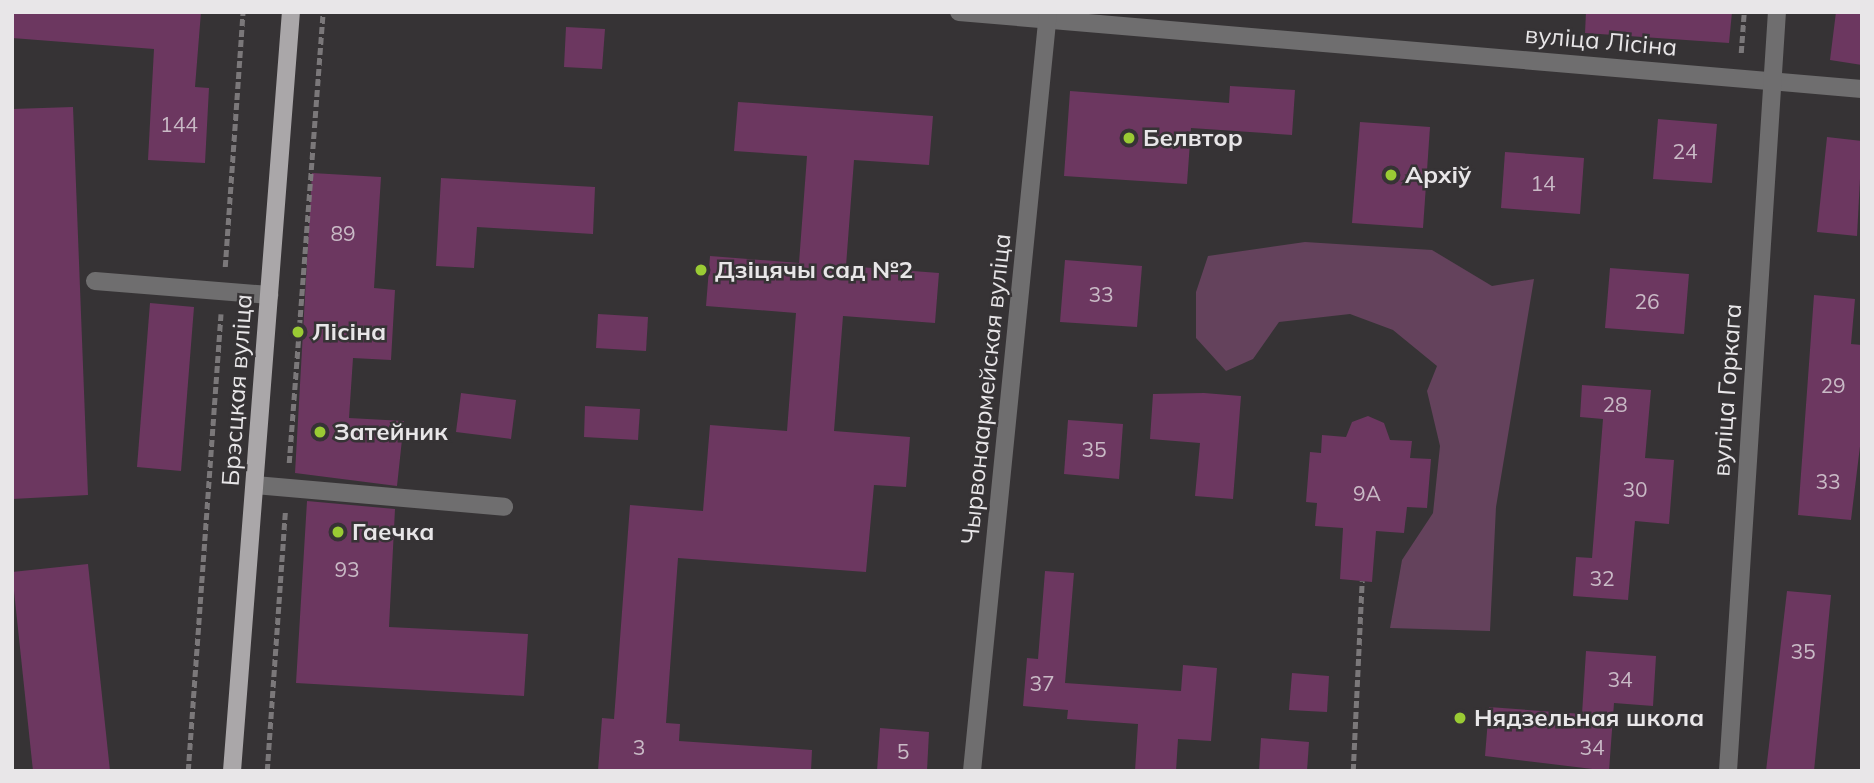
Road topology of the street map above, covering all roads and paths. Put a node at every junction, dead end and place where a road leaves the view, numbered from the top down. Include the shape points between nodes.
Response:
1 (243, 12) edge
2 (290, 12) edge
3 (323, 12) edge
4 (960, 12) edge
5 (1744, 12) edge
6 (1777, 12) edge
7 (1047, 17) edge
8 (1739, 76) junction
9 (1771, 79) junction
10 (1862, 89) edge
11 (95, 281) dead end
12 (223, 292) junction
13 (269, 295) junction
14 (255, 485) junction
15 (287, 487) junction
16 (504, 507) dead end
17 (1362, 581) dead end
18 (188, 771) edge
19 (232, 771) edge
20 (267, 771) edge
21 (972, 771) edge
22 (1353, 771) edge
23 (1728, 771) edge

1 - 12 path
2 - 13 main road, Брэсцкая вуліца
3 - 15 path
4 - 7 street, вуліца Лісіна
5 - 8 path
6 - 9 street, вуліца Горкага
7 - 8 street, вуліца Лісіна
7 - 21 street, Чырвонаармейская вуліца
8 - 9 street, вуліца Лісіна
9 - 10 street, вуліца Лісіна
9 - 23 street, вуліца Горкага
11 - 12 street
12 - 13 street
12 - 18 path
13 - 14 main road, Брэсцкая вуліца
14 - 15 street
14 - 19 main road, Брэсцкая вуліца
15 - 16 street
15 - 20 path
17 - 22 path

